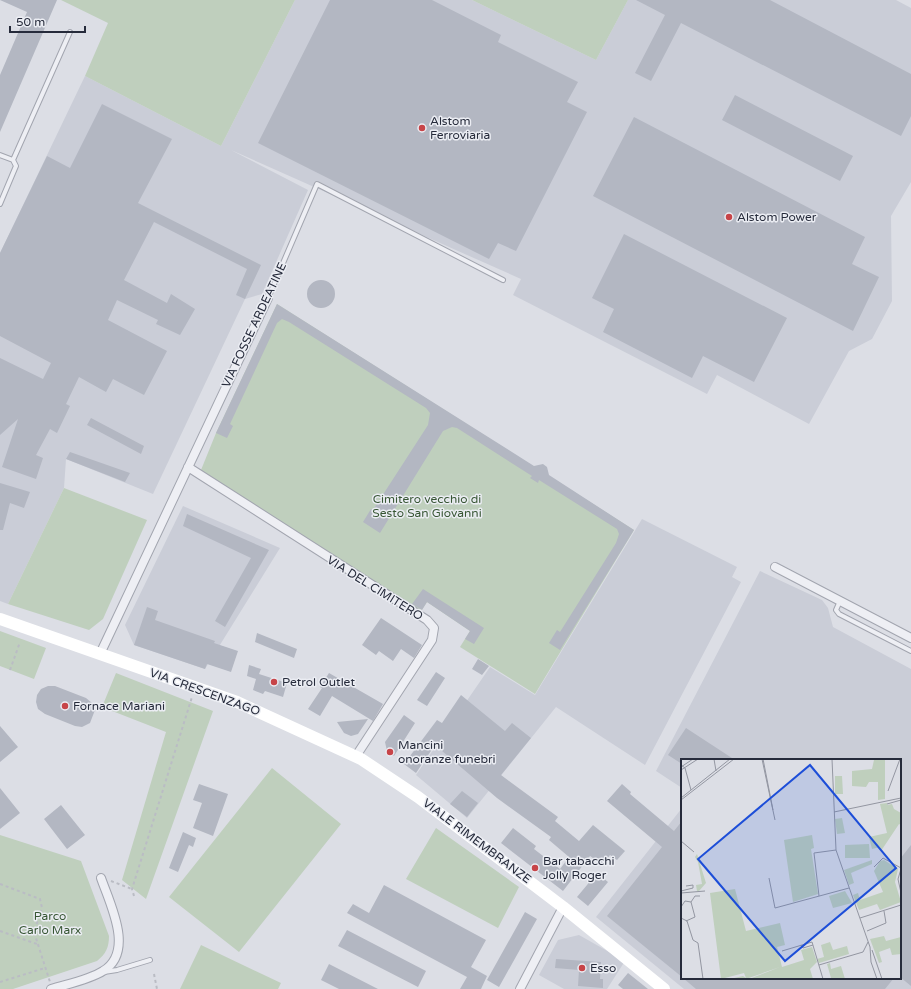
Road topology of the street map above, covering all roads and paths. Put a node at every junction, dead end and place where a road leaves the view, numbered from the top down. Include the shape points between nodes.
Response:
1 (70, 32) dead end
2 (0, 154) edge
3 (13, 160) junction
4 (0, 204) edge
5 (502, 280) dead end
6 (268, 298) joint
7 (188, 467) junction
8 (775, 567) dead end
9 (840, 601) junction
10 (0, 619) edge
11 (911, 638) edge
12 (20, 642) dead end
13 (911, 651) edge
14 (100, 654) junction
15 (10, 670) dead end
16 (195, 687) junction
17 (356, 756) junction
18 (400, 785) joint
19 (101, 878) joint
20 (0, 884) edge
21 (132, 889) junction
22 (134, 896) dead end
23 (563, 907) junction
24 (0, 931) edge
25 (37, 944) junction
26 (150, 960) dead end
27 (45, 968) junction
28 (102, 972) junction
29 (154, 974) dead end
30 (0, 982) edge
31 (52, 989) edge
32 (157, 989) edge
33 (520, 989) edge
34 (664, 989) edge

1 - 3 lane
2 - 3 lane
3 - 4 lane via 15,169
5 - 6 lane, VIA FOSSE ARDEATINE via 317,184
6 - 7 street, VIA FOSSE ARDEATINE
7 - 14 street, VIA FOSSE ARDEATINE
7 - 17 street, VIA DEL CIMITERO via 427,620 434,628 432,640
8 - 9 street
9 - 11 street
9 - 13 lane via 836,610 838,614
10 - 14 street, VIA CRESCENZAGO
12 - 15 path
14 - 16 street, VIA CRESCENZAGO
16 - 17 street, VIA CRESCENZAGO via 262,712
16 - 21 path
17 - 18 street, VIA CRESCENZAGO
18 - 23 street, VIALE RIMEMBRANZE
19 - 21 path
19 - 28 street via 120,942 114,961
20 - 25 path via 40,900 42,908 34,932
21 - 22 path
23 - 33 street
23 - 34 street, VIALE RIMEMBRANZE
24 - 25 path
25 - 27 path
26 - 28 lane
27 - 30 path
27 - 31 path
28 - 31 street
29 - 32 path

